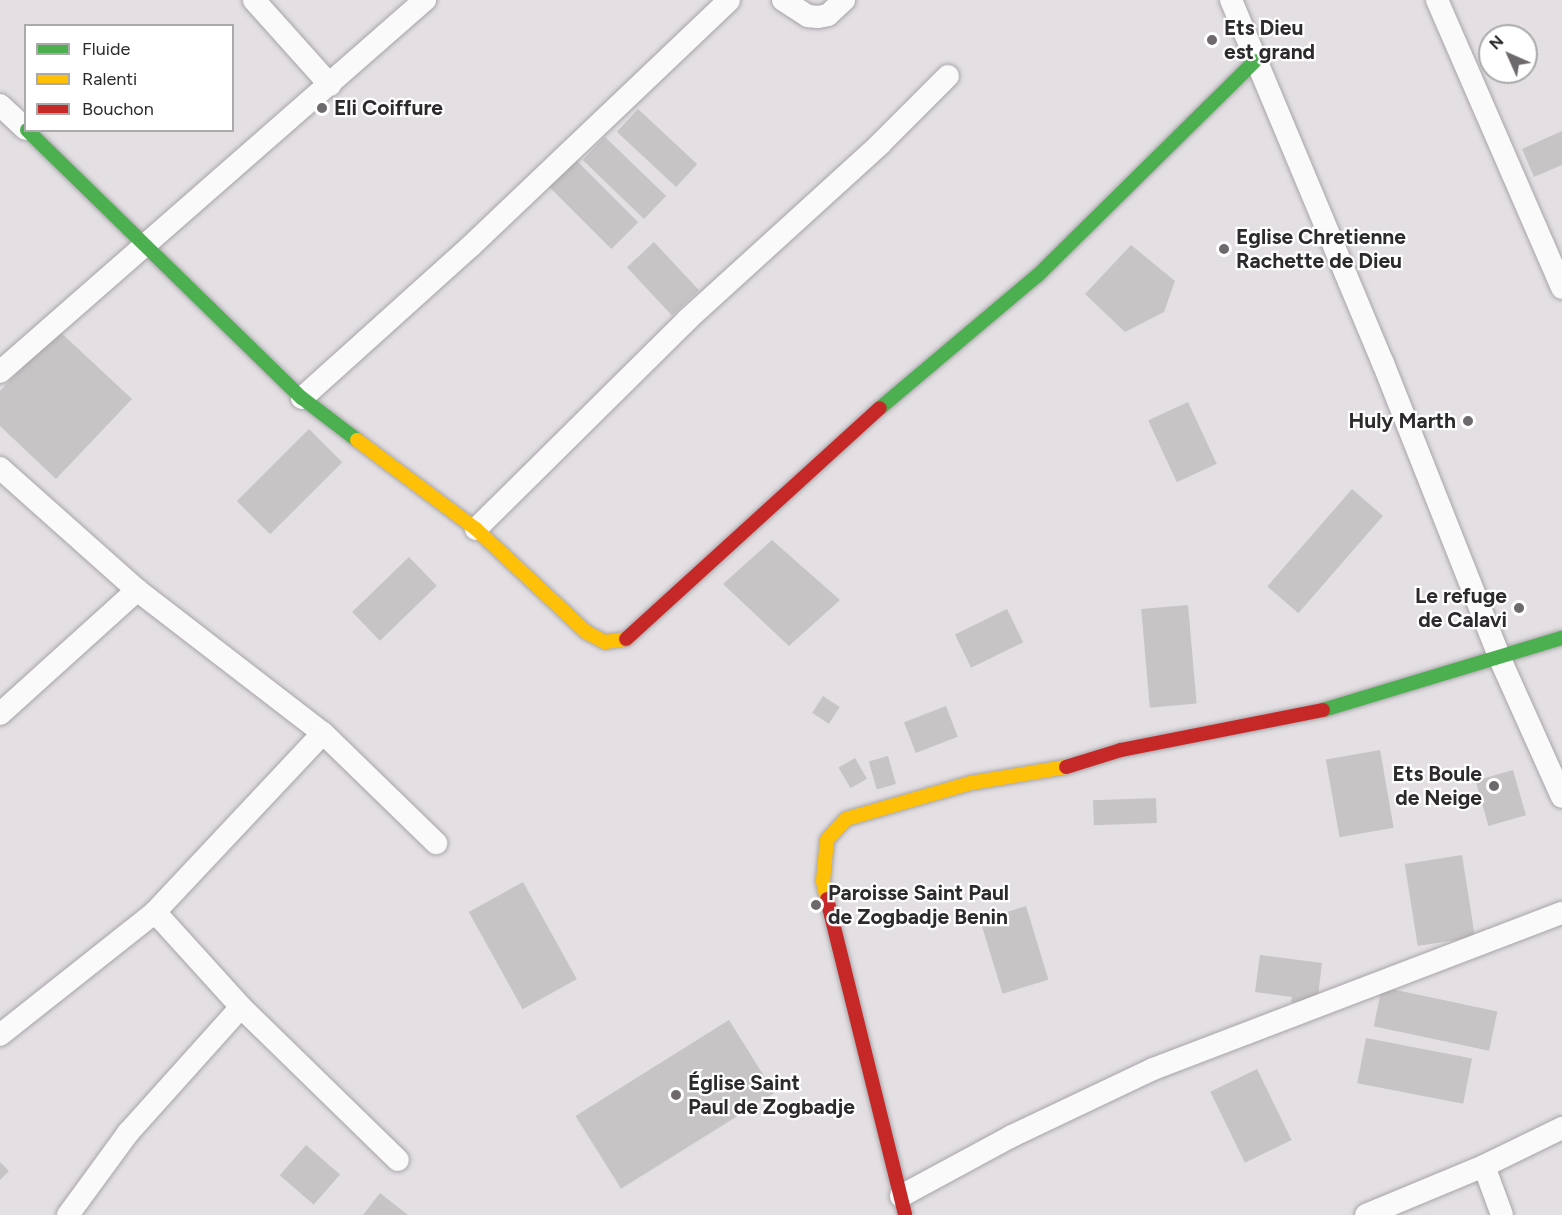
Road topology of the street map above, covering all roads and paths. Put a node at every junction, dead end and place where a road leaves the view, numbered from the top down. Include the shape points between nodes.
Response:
1 (254, 0) edge
2 (425, 0) edge
3 (729, 0) edge
4 (783, 0) edge
5 (844, 0) edge
6 (1231, 0) edge
7 (1437, 0) edge
8 (1255, 61) junction
9 (948, 76) dead end
10 (330, 85) junction
11 (0, 105) edge
12 (24, 128) edge
13 (28, 132) edge
14 (147, 244) junction
15 (1562, 288) edge
16 (0, 372) edge
17 (302, 398) junction
18 (0, 468) edge
19 (476, 529) junction
20 (137, 590) junction
21 (1562, 638) edge
22 (1500, 659) junction
23 (0, 714) edge
24 (323, 733) junction
25 (1562, 797) edge
26 (436, 843) dead end
27 (156, 912) junction
28 (1562, 914) edge
29 (241, 1007) junction
30 (0, 1035) edge
31 (1562, 1128) edge
32 (398, 1160) dead end
33 (1484, 1166) junction
34 (903, 1205) edge
35 (68, 1215) edge
36 (1366, 1215) edge
37 (1502, 1215) edge

1 - 10 street
2 - 10 street
3 - 17 street via 471,246
4 - 5 street via 808,16 818,17 828,15
6 - 8 street
7 - 15 street
8 - 19 street via 1037,276 868,418 624,641 605,642 586,633
8 - 22 street via 1383,363
9 - 19 street via 880,144 688,320
10 - 14 street
11 - 12 street
13 - 14 street
14 - 16 street
14 - 17 street
17 - 19 street
18 - 20 street
20 - 23 street
20 - 24 street
21 - 22 street
22 - 25 street
22 - 34 street via 1304,716 1121,750 1051,772 971,783 846,819 827,840 823,881
24 - 26 street
24 - 27 street
27 - 29 street
27 - 30 street
28 - 34 street via 1153,1069 1012,1137
29 - 32 street
29 - 35 street via 128,1133
31 - 33 street
33 - 36 street
33 - 37 street

